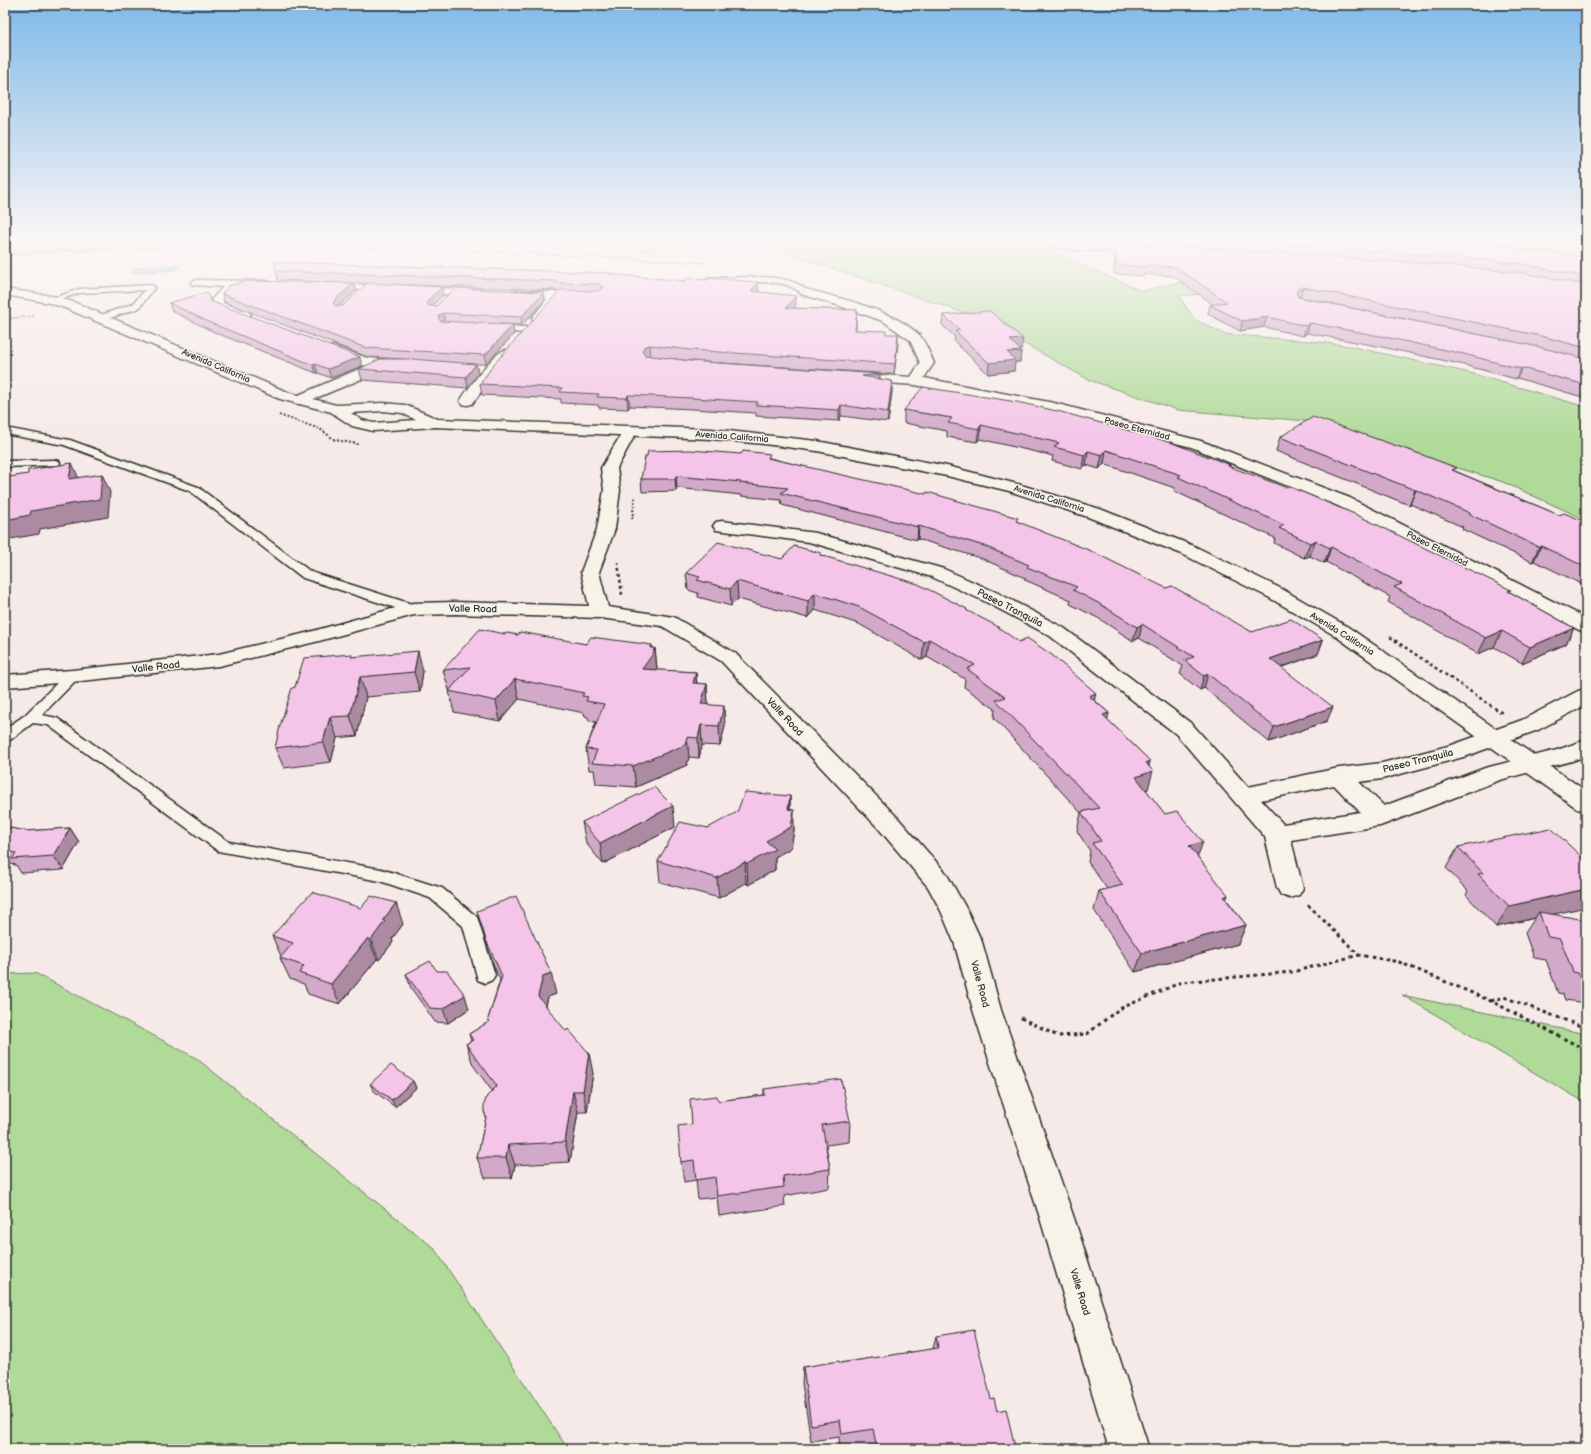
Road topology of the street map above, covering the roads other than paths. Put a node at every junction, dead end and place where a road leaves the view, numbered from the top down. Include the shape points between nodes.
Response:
1 (84, 311) edge
2 (122, 311) edge
3 (234, 311) edge
4 (544, 311) edge
5 (867, 311) edge
6 (101, 318) junction
7 (254, 319) edge
8 (482, 328) edge
9 (526, 330) junction
10 (321, 345) edge
11 (379, 364) junction
12 (413, 364) edge
13 (475, 369) edge
14 (490, 370) junction
15 (838, 376) edge
16 (915, 381) junction
17 (299, 400) junction
18 (467, 401) dead end
19 (320, 405) junction
20 (336, 409) junction
21 (436, 423) junction
22 (5, 431) edge
23 (630, 431) junction
24 (5, 464) edge
25 (55, 464) edge
26 (722, 526) dead end
27 (413, 609) junction
28 (600, 612) junction
29 (1586, 626) edge
30 (72, 676) junction
31 (5, 681) edge
32 (1586, 696) edge
33 (30, 718) junction
34 (5, 737) edge
35 (1494, 737) junction
36 (1586, 746) edge
37 (1532, 764) junction
38 (1339, 776) junction
39 (1242, 796) junction
40 (1586, 803) edge
41 (1380, 817) junction
42 (1276, 834) junction
43 (1290, 888) road end
44 (485, 975) dead end
45 (1129, 1449) edge

1 - 6 street, Avenida California
2 - 6 lane
3 - 7 street
4 - 9 street
5 - 16 street via 887,318 915,338 928,363
6 - 17 street, Avenida California
8 - 9 lane
9 - 14 street
10 - 11 street via 365,362
11 - 12 street
11 - 17 street
11 - 19 street via 378,373 369,381
13 - 14 street
14 - 18 street
15 - 16 street, Paseo Eternidad
16 - 29 street, Paseo Eternidad via 1054,407 1196,444 1344,502
17 - 19 street, Avenida California
19 - 20 street, Avenida California
20 - 21 street, Avenida California via 399,408
20 - 21 street, Avenida California via 357,423 373,427
21 - 23 street, Avenida California
22 - 27 lane via 66,442 194,489 307,575
23 - 28 street via 609,468 612,490 606,529 590,572
23 - 35 street, Avenida California via 764,439 866,454 1015,488 1094,513 1188,550 1275,593 1341,630
24 - 25 lane
26 - 39 street, Paseo Tranquila via 810,538 938,573 991,597 1057,632 1184,729
27 - 28 street, Valle Road
27 - 30 street, Valle Road via 219,660
28 - 45 street, Valle Road via 667,621 688,631 728,657 888,823 937,880 968,942 987,1010 1057,1218
30 - 31 street, Valle Road
30 - 33 lane
32 - 35 street, Paseo Tranquila via 1530,725
33 - 34 lane
33 - 44 lane via 52,721 224,847 381,874 436,893 471,922
35 - 37 street, Avenida California
35 - 38 street, Paseo Tranquila via 1459,751 1382,770
36 - 37 street via 1564,756
37 - 40 street, Avenida California
37 - 41 street via 1493,774
38 - 39 street, Paseo Tranquila
38 - 41 street
39 - 42 street, Paseo Tranquila
41 - 42 street
42 - 43 street, Paseo Tranquila

